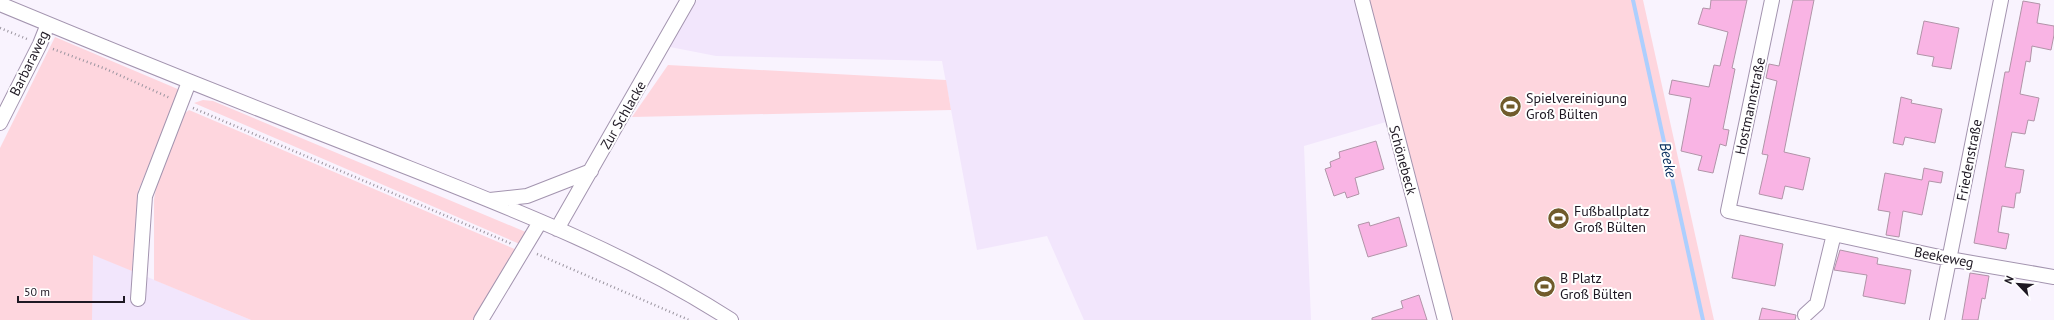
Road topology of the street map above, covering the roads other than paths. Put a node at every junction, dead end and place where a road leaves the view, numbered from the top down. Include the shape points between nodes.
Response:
1 (688, 0) edge
2 (1362, 0) edge
3 (1772, 0) edge
4 (2001, 0) edge
5 (0, 4) edge
6 (48, 24) junction
7 (189, 82) junction
8 (0, 123) edge
9 (591, 171) junction
10 (489, 200) junction
11 (1728, 211) joint
12 (540, 222) junction
13 (557, 229) junction
14 (1834, 234) junction
15 (1949, 259) junction
16 (2054, 276) edge
17 (138, 299) dead end
18 (1805, 315) dead end
19 (481, 320) edge
20 (731, 320) edge
21 (1445, 320) edge
22 (1938, 320) edge

1 - 9 street, Zur Schlacke
2 - 21 street, Schönebeck
3 - 11 street, Hostmannstraße
4 - 15 street, Friedenstraße
5 - 6 street
6 - 7 street
6 - 8 street, Barbaraweg
7 - 10 street
7 - 17 street via 145,196
9 - 10 street via 527,196
9 - 13 street, Zur Schlacke
10 - 12 street
11 - 14 street, Beekeweg
12 - 13 street
12 - 19 street
13 - 20 street via 675,286
14 - 15 street, Beekeweg
14 - 18 street via 1817,304
15 - 16 street, Beekeweg
15 - 22 street, Friedenstraße

